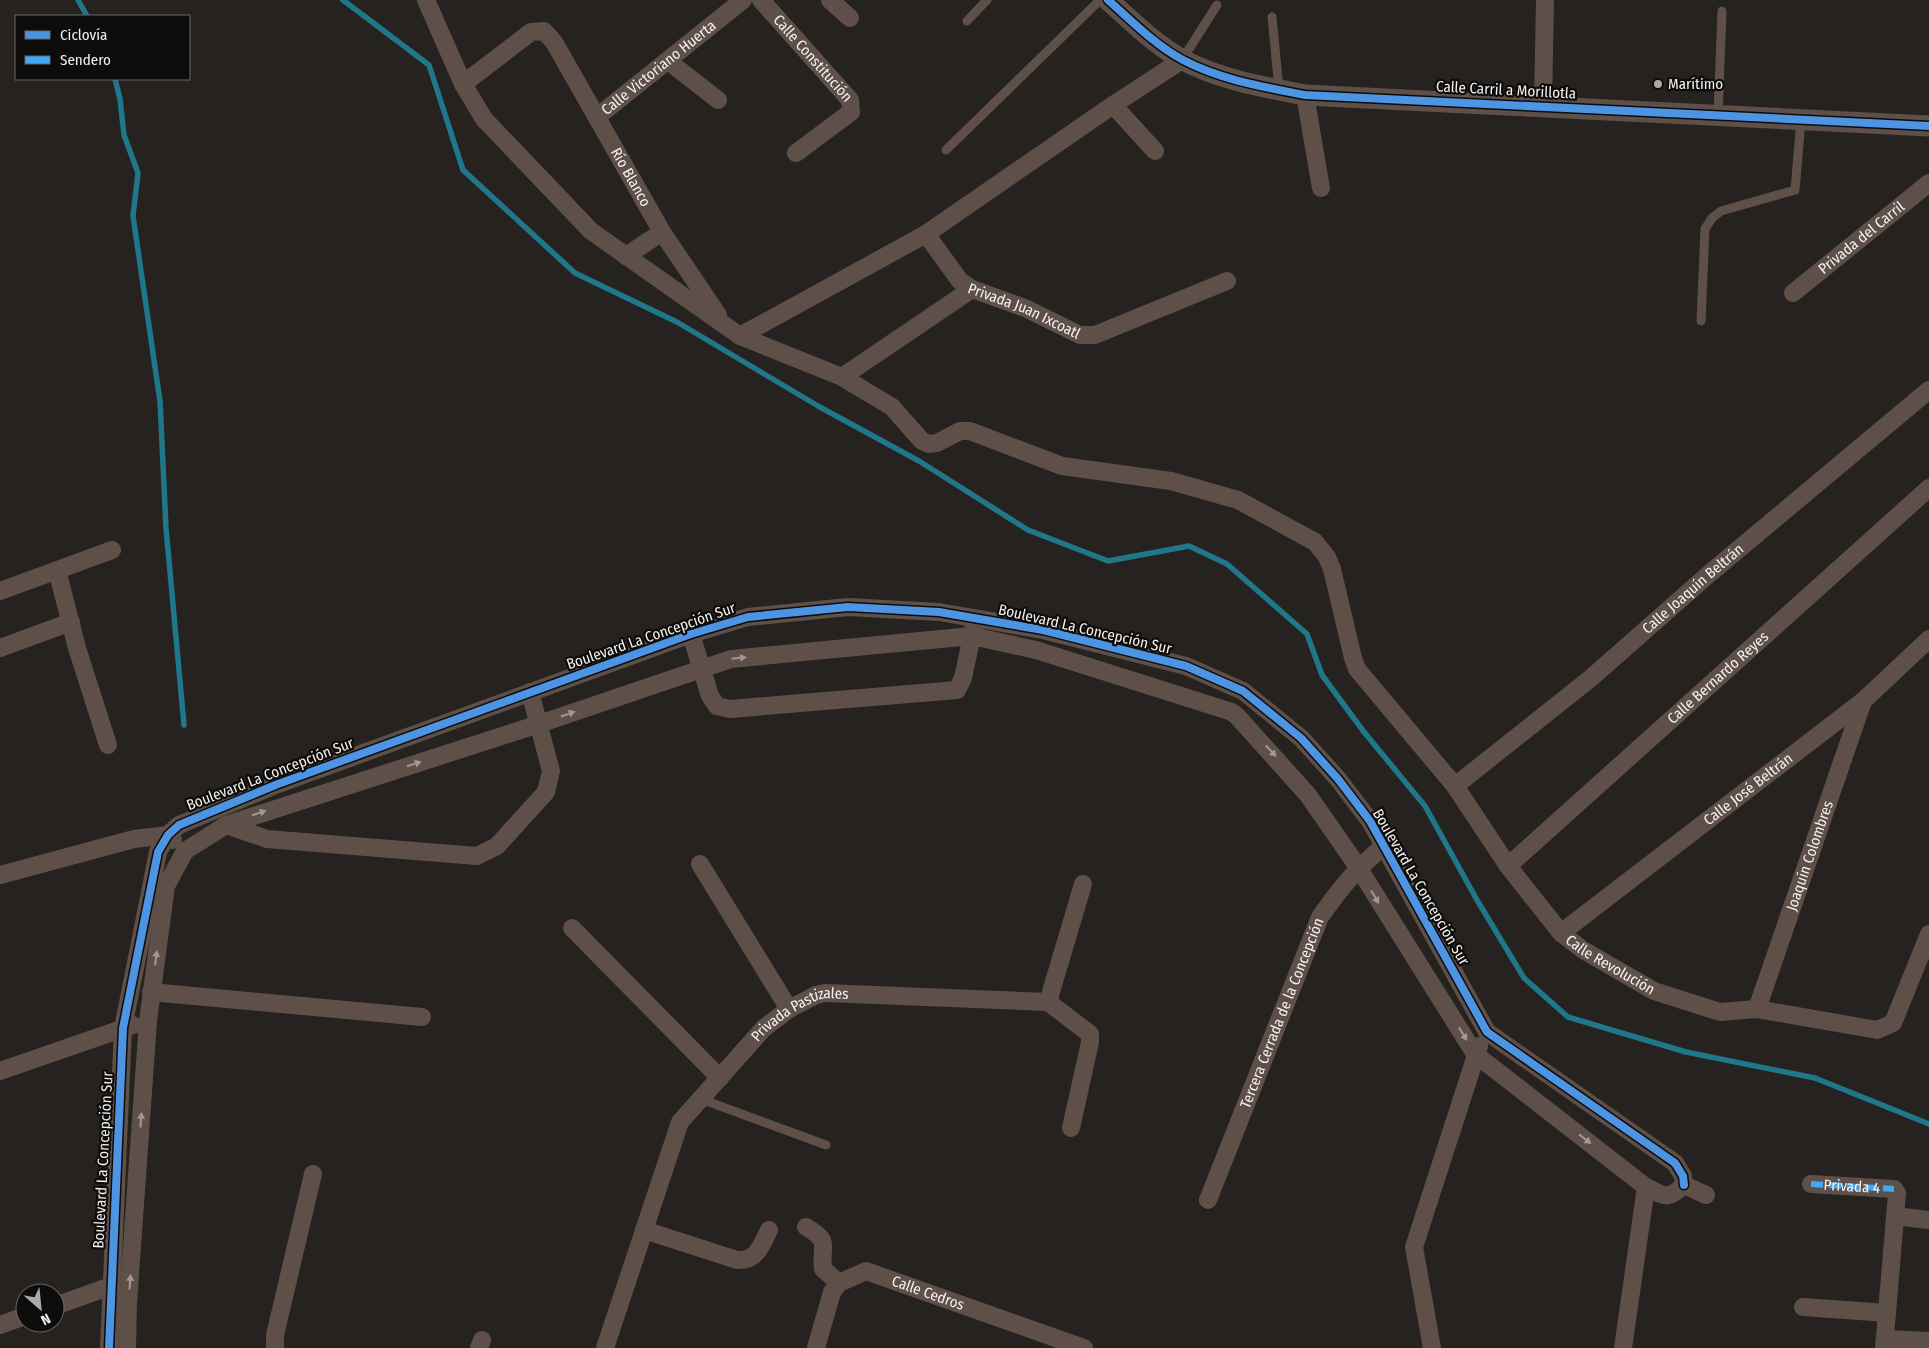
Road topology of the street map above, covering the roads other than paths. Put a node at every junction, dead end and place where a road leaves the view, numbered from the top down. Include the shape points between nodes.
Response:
1 (426, 0) edge
2 (743, 0) edge
3 (761, 0) edge
4 (830, 0) edge
5 (987, 0) edge
6 (1100, 0) edge
7 (1108, 0) edge
8 (1545, 0) edge
9 (1218, 6) dead end
10 (1722, 11) dead end
11 (1272, 17) dead end
12 (850, 18) dead end
13 (967, 21) dead end
14 (1182, 60) junction
15 (668, 61) junction
16 (463, 84) junction
17 (1279, 90) junction
18 (1306, 95) junction
19 (718, 100) dead end
20 (1113, 105) junction
21 (1543, 105) junction
22 (1718, 115) junction
23 (597, 116) junction
24 (1801, 119) junction
25 (1929, 126) edge
26 (946, 150) dead end
27 (1154, 151) dead end
28 (796, 153) dead end
29 (1929, 183) edge
30 (1321, 188) dead end
31 (662, 232) junction
32 (926, 234) junction
33 (626, 256) junction
34 (1227, 281) dead end
35 (972, 289) junction
36 (1793, 293) dead end
37 (1701, 321) dead end
38 (722, 322) junction
39 (740, 336) junction
40 (842, 377) junction
41 (1929, 390) edge
42 (1929, 488) edge
43 (112, 550) dead end
44 (57, 570) junction
45 (0, 590) edge
46 (975, 618) junction
47 (71, 622) junction
48 (692, 634) junction
49 (972, 636) junction
50 (1929, 639) edge
51 (0, 648) edge
52 (702, 667) junction
53 (530, 692) junction
54 (1863, 701) junction
55 (539, 724) junction
56 (108, 745) dead end
57 (1456, 786) junction
58 (226, 825) junction
59 (168, 835) junction
60 (1386, 845) junction
61 (185, 850) junction
62 (700, 864) dead end
63 (1508, 866) junction
64 (1358, 867) junction
65 (0, 875) edge
66 (1084, 884) dead end
67 (572, 928) dead end
68 (1561, 932) junction
69 (1929, 934) edge
70 (151, 992) junction
71 (1048, 1002) junction
72 (789, 1009) junction
73 (1757, 1009) junction
74 (422, 1017) dead end
75 (148, 1021) junction
76 (123, 1028) junction
77 (1487, 1032) junction
78 (1475, 1054) junction
79 (0, 1071) edge
80 (720, 1078) junction
81 (701, 1098) junction
82 (1071, 1128) dead end
83 (826, 1145) dead end
84 (313, 1174) dead end
85 (1811, 1184) dead end
86 (1684, 1186) junction
87 (1646, 1187) junction
88 (1706, 1194) dead end
89 (1208, 1200) dead end
90 (1895, 1216) junction
91 (1929, 1220) edge
92 (806, 1227) dead end
93 (644, 1230) junction
94 (769, 1230) dead end
95 (839, 1283) junction
96 (111, 1294) junction
97 (128, 1303) junction
98 (65, 1304) edge
99 (1803, 1307) dead end
100 (1887, 1313) junction
101 (15, 1320) edge
102 (0, 1325) edge
103 (1929, 1341) edge
104 (1884, 1343) edge
105 (1061, 1344) edge
106 (109, 1348) edge
107 (127, 1348) edge
108 (275, 1348) edge
109 (605, 1348) edge
110 (816, 1348) edge
111 (1084, 1348) edge
112 (1432, 1348) edge
113 (1623, 1348) edge

1 - 16 street
2 - 15 street, Calle Victoriano Huerta
3 - 28 street, Calle Constitución via 852,106 852,112
4 - 12 street
5 - 13 lane
6 - 26 lane
7 - 14 street, Calle Carril a Morillotla
8 - 21 street
9 - 14 lane
10 - 22 lane
11 - 17 lane
14 - 17 street, Calle Carril a Morillotla via 1209,72
14 - 20 street
15 - 19 street
15 - 23 street, Calle Victoriano Huerta
16 - 23 street, Río Blanco via 531,32 544,30
16 - 33 street via 484,119 591,231
17 - 18 street, Calle Carril a Morillotla
18 - 21 street, Calle Carril a Morillotla
18 - 30 street
20 - 27 street
20 - 32 street
21 - 22 street, Calle Carril a Morillotla
22 - 24 street, Calle Carril a Morillotla
23 - 31 street, Río Blanco
24 - 25 street, Calle Carril a Morillotla
24 - 37 lane via 1795,190 1720,211 1705,229
29 - 36 street, Privada del Carril
31 - 33 street
31 - 38 street, Río Blanco
32 - 35 street, Privada Juan Ixcoatl via 960,281
32 - 39 street
33 - 38 street
34 - 35 street, Privada Juan Ixcoatl via 1095,335 1080,335 1025,308
35 - 40 street
38 - 39 street
39 - 40 street
40 - 57 street, Calle Revolución via 892,407 922,441 930,444 970,430 1062,466 1171,481 1238,500 1315,542 1332,569 1352,658 1358,669
41 - 57 street, Calle Joaquín Beltrán via 1591,678
42 - 63 street, Calle Bernardo Reyes
43 - 44 street
44 - 45 street
44 - 47 street
46 - 48 street, Boulevard La Concepción Sur via 939,612 848,607 748,617
46 - 49 street
46 - 60 street, Boulevard La Concepción Sur via 1043,630 1186,666 1244,691 1301,738 1338,779
47 - 51 street
47 - 56 street via 76,648
48 - 52 street
48 - 53 street, Boulevard La Concepción Sur
52 -> 49 street, Boulevard La Concepción Sur via 731,659
49 - 52 street via 963,678 957,690 945,692 730,709 717,706 710,696
49 -> 64 street, Boulevard La Concepción Sur via 1036,650 1232,712 1308,795
50 - 54 street, Calle José Beltrán
55 -> 52 street, Boulevard La Concepción Sur
53 - 55 street
53 - 59 street, Boulevard La Concepción Sur via 278,784 179,825
54 - 68 street, Calle José Beltrán
54 - 73 street, Joaquín Colombres
58 -> 55 street, Boulevard La Concepción Sur
55 - 58 street via 551,771 546,792 497,846 477,856 267,839
57 - 63 street, Calle Revolución
58 - 61 street, Boulevard La Concepción Sur
59 - 61 street
59 - 65 street via 134,838
59 - 76 street, Boulevard La Concepción Sur via 158,852
60 - 64 street, Tercera Cerrada de la Concepción
60 - 77 street, Boulevard La Concepción Sur
70 -> 61 street via 166,886
62 - 72 street
63 - 68 street, Calle Revolución
64 -> 78 street, Boulevard La Concepción Sur
64 - 89 street, Tercera Cerrada de la Concepción via 1320,917
66 - 71 street
67 - 80 street
68 - 73 street, Calle Revolución via 1583,950 1654,991 1720,1012
69 - 73 street, Calle Revolución via 1893,1023 1886,1028 1877,1030
70 - 74 street
70 - 75 street
71 - 72 street, Privada Pastizales via 825,993
71 - 82 street via 1090,1034
72 - 80 street, Privada Pastizales via 764,1028
75 - 76 street
97 -> 75 street
76 - 79 street
76 - 96 street, Boulevard La Concepción Sur
77 - 78 street
77 - 86 street, Boulevard La Concepción Sur via 1674,1163 1683,1176
78 -> 87 street, Boulevard La Concepción Sur
78 - 112 street via 1414,1248
80 - 81 street, Privada Pastizales
81 - 83 lane
81 - 93 street, Privada Pastizales via 680,1122
84 - 108 street via 275,1335
85 - 90 street, Privada 4 via 1894,1189 1897,1193
86 - 87 street, Boulevard La Concepción Sur via 1666,1197
86 - 88 street
87 - 113 street
90 - 91 street
90 - 100 street
92 - 95 street via 821,1236 824,1243 823,1269
93 - 94 street via 737,1260 747,1260 755,1256
93 - 109 street, Privada Pastizales
95 - 105 street, Calle Cedros via 866,1271
95 - 110 street via 832,1292
96 - 97 street
96 - 98 street
96 - 106 street, Boulevard La Concepción Sur
97 - 107 street
99 - 100 street
100 - 104 street
101 - 102 street
103 - 104 street
105 - 111 street, Calle Cedros

